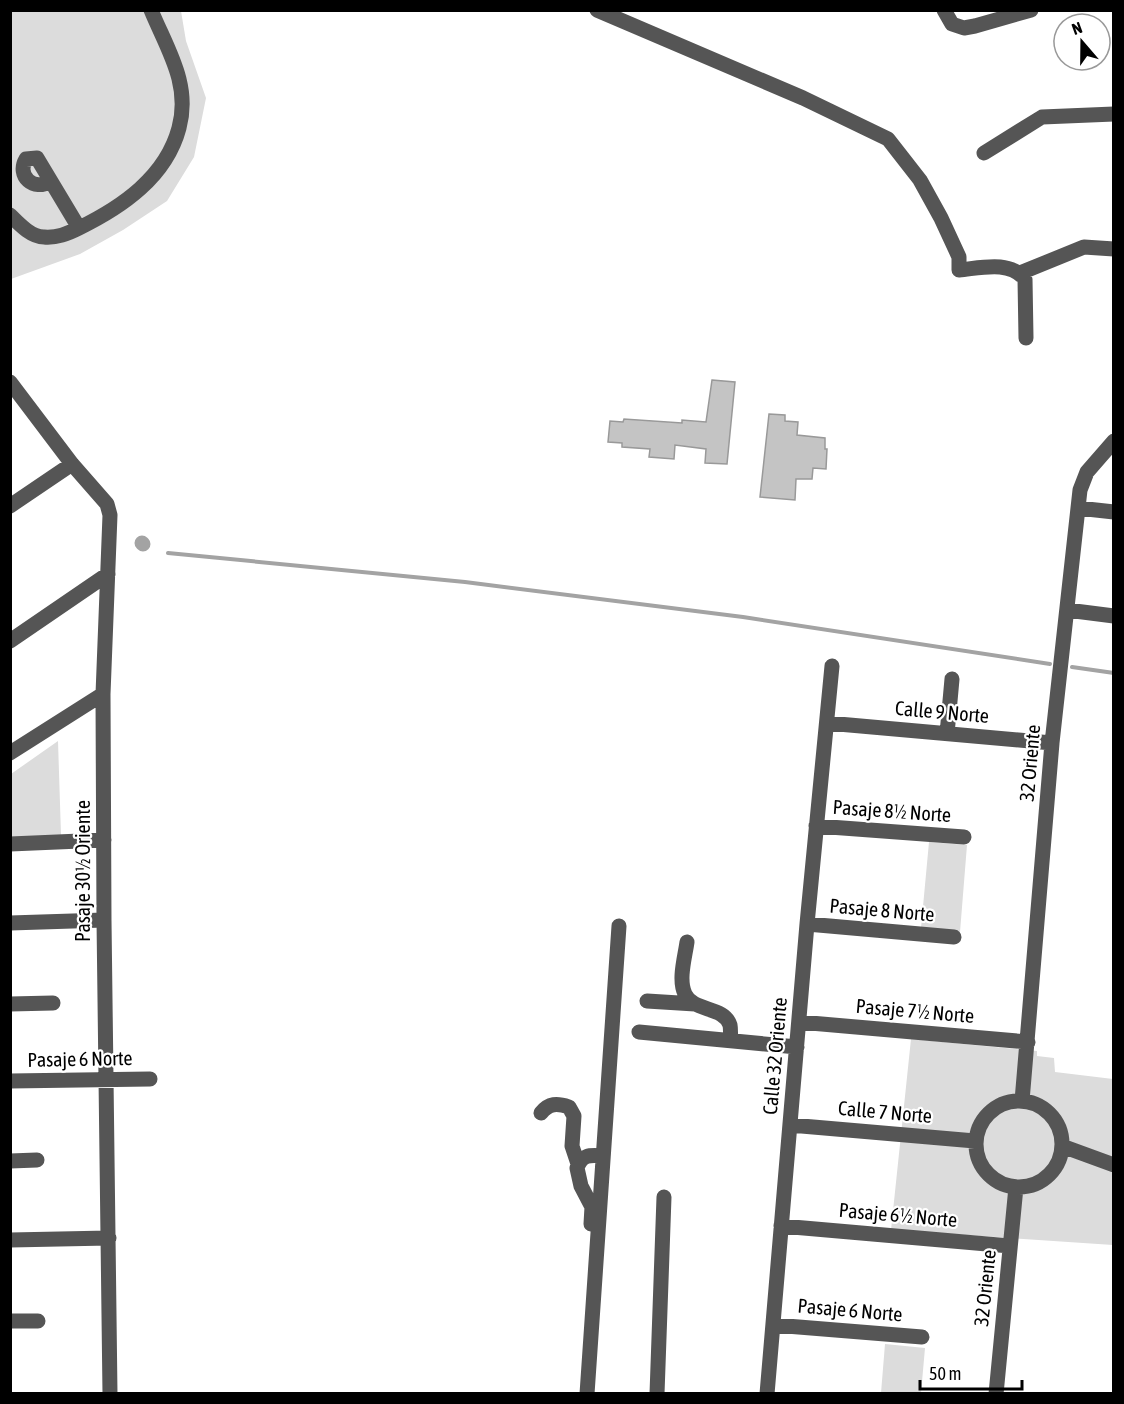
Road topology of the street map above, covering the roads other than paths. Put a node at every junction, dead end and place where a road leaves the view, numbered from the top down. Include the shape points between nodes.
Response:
1 (151, 10) edge
2 (597, 10) edge
3 (944, 10) edge
4 (1031, 10) edge
5 (1113, 114) edge
6 (984, 153) dead end
7 (50, 181) dead end
8 (10, 215) edge
9 (79, 228) junction
10 (1113, 249) edge
11 (1020, 273) junction
12 (1026, 338) dead end
13 (13, 389) edge
14 (1113, 441) edge
15 (72, 464) junction
16 (10, 506) edge
17 (1078, 508) junction
18 (1113, 512) edge
19 (108, 574) junction
20 (1067, 610) junction
21 (1113, 616) edge
22 (10, 641) edge
23 (832, 666) dead end
24 (952, 679) dead end
25 (103, 694) junction
26 (827, 723) junction
27 (947, 734) junction
28 (1052, 743) junction
29 (10, 753) edge
30 (816, 826) junction
31 (964, 837) dead end
32 (104, 840) junction
33 (10, 844) edge
34 (104, 920) junction
35 (10, 923) edge
36 (807, 924) junction
37 (619, 926) dead end
38 (954, 937) dead end
39 (687, 942) dead end
40 (647, 1001) dead end
41 (53, 1003) dead end
42 (10, 1004) edge
43 (695, 1004) junction
44 (799, 1022) junction
45 (639, 1032) dead end
46 (731, 1040) junction
47 (1028, 1042) junction
48 (797, 1047) junction
49 (106, 1079) junction
50 (150, 1079) dead end
51 (10, 1081) edge
52 (1023, 1101) junction
53 (541, 1113) dead end
54 (790, 1125) junction
55 (975, 1141) junction
56 (1062, 1146) junction
57 (603, 1156) junction
58 (37, 1160) dead end
59 (10, 1161) edge
60 (578, 1164) junction
61 (1113, 1165) edge
62 (1016, 1187) junction
63 (664, 1197) dead end
64 (781, 1226) junction
65 (109, 1238) junction
66 (10, 1240) edge
67 (1010, 1246) junction
68 (10, 1321) edge
69 (38, 1321) dead end
70 (774, 1325) junction
71 (922, 1337) dead end
72 (590, 1351) junction
73 (110, 1394) edge
74 (587, 1394) edge
75 (657, 1394) edge
76 (767, 1394) edge
77 (996, 1394) edge

1 - 9 street via 180,76 179,127 152,178 128,200
2 - 11 street via 803,98 888,139 920,180 941,218 959,258 959,270 992,266
3 - 4 street via 952,24 964,28
5 - 6 street via 1042,117
7 - 9 street
8 - 9 street via 42,238 65,236
10 - 11 street via 1084,247
11 - 12 street via 1025,279
13 - 15 street, Pasaje 30½ Oriente
14 - 17 street, 32 Oriente via 1083,479
15 - 16 street
15 - 19 street, Pasaje 30½ Oriente via 107,504
17 - 18 street
17 - 20 street, 32 Oriente
19 - 22 street
19 - 25 street, Pasaje 30½ Oriente
20 - 21 street
20 - 28 street, 32 Oriente
23 - 26 street, Calle 32 Oriente
24 - 27 street
25 - 29 street
25 - 32 street, Pasaje 30½ Oriente
26 - 27 street, Calle 9 Norte
26 - 30 street, Calle 32 Oriente
27 - 28 street, Calle 9 Norte
28 - 47 street, 32 Oriente
30 - 31 street, Pasaje 8½ Norte
30 - 36 street, Calle 32 Oriente
32 - 33 street
32 - 34 street, Pasaje 30½ Oriente
34 - 35 street
34 - 49 street, Pasaje 30½ Oriente
36 - 38 street, Pasaje 8 Norte
36 - 44 street, Calle 32 Oriente
37 - 57 street
39 - 43 street via 682,978 685,994
40 - 43 street
41 - 42 street
43 - 46 street via 723,1016 729,1023
44 - 47 street, Pasaje 7½ Norte
44 - 48 street, Calle 32 Oriente
45 - 46 street
46 - 48 street
47 - 52 street, 32 Oriente
48 - 54 street, Calle 32 Oriente
49 - 50 street, Pasaje 6 Norte
49 - 51 street, Pasaje 6 Norte
49 - 65 street, Pasaje 30½ Oriente
52 - 55 street via 990,1111 977,1130
52 - 56 street via 1052,1115 1060,1130
53 - 60 street via 554,1104 569,1107 574,1116 572,1146
54 - 55 street, Calle 7 Norte
54 - 64 street, Calle 32 Oriente
55 - 62 street via 978,1160 989,1176
56 - 61 street
56 - 62 street via 1051,1173 1035,1184
57 - 60 street via 587,1155
57 - 72 street
58 - 59 street
60 - 72 street via 581,1186 592,1207 582,1340
62 - 67 street, 32 Oriente
63 - 75 street
64 - 67 street, Pasaje 6½ Norte
64 - 70 street, Calle 32 Oriente
65 - 66 street
65 - 73 street, Pasaje 30½ Oriente
67 - 77 street, 32 Oriente
68 - 69 street
70 - 71 street, Pasaje 6 Norte
70 - 76 street, Calle 32 Oriente
72 - 74 street

